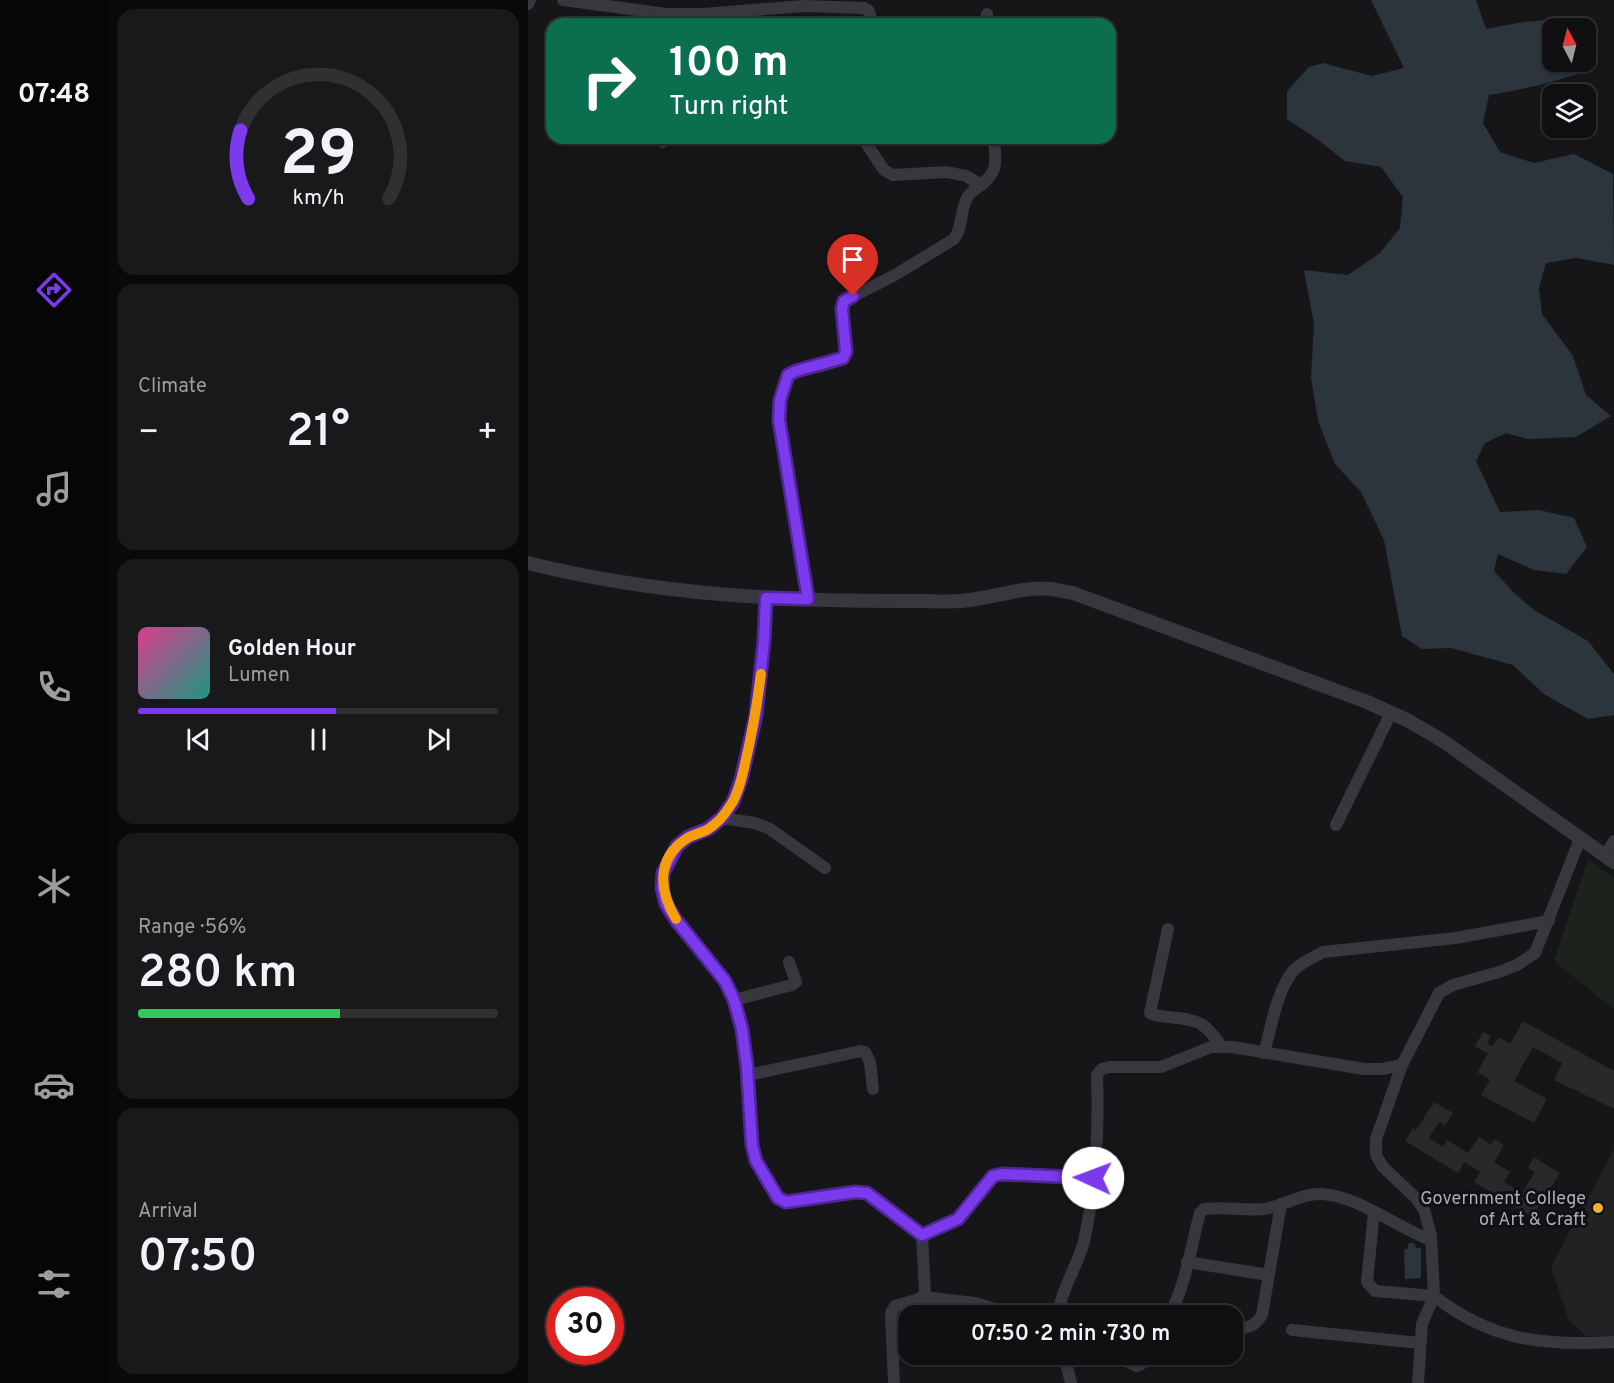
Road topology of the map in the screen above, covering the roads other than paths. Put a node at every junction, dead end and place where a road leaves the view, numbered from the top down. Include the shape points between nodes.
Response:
1 (563, 0) edge
2 (645, 18) edge
3 (871, 18) edge
4 (867, 144) edge
5 (994, 144) edge
6 (981, 185) junction
7 (528, 562) edge
8 (766, 598) junction
9 (808, 599) junction
10 (1390, 713) junction
11 (722, 818) junction
12 (1336, 825) dead end
13 (1580, 839) junction
14 (1614, 841) edge
15 (1610, 859) edge
16 (825, 868) dead end
17 (1549, 921) junction
18 (1168, 929) dead end
19 (789, 962) dead end
20 (734, 1000) junction
21 (1222, 1047) junction
22 (1264, 1053) junction
23 (1402, 1065) junction
24 (748, 1075) junction
25 (873, 1089) dead end
26 (1093, 1178) junction
27 (1281, 1204) junction
28 (1374, 1212) junction
29 (922, 1235) junction
30 (1431, 1240) junction
31 (1187, 1262) junction
32 (1269, 1275) junction
33 (1434, 1296) junction
34 (923, 1298) junction
35 (982, 1305) edge
36 (1059, 1305) edge
37 (1174, 1305) edge
38 (1243, 1329) edge
39 (1292, 1330) dead end
40 (1614, 1342) edge
41 (1420, 1343) junction
42 (1067, 1365) edge
43 (894, 1383) edge
44 (1071, 1383) edge
45 (1418, 1383) edge

1 - 2 street
2 - 3 street via 803,6 864,8
4 - 6 street via 884,170 893,175 947,172 966,176
5 - 6 street via 996,170
6 - 9 street via 966,200 959,233 954,239 844,301 843,358 796,371 788,375 784,384 779,420
7 - 8 street via 661,588
8 - 9 street
8 - 11 street via 756,715 741,780
9 - 10 street via 962,601 1028,590 1073,593
10 - 12 street
10 - 13 street via 1443,741
11 - 16 street via 770,829
11 - 20 street via 677,846 663,873 662,888 676,920 725,981
13 - 15 street
13 - 17 street
14 - 15 street
17 - 22 street via 1456,938 1323,952 1295,969 1288,979
17 - 23 street via 1535,953 1517,965 1439,993
18 - 21 street via 1150,1012 1200,1023 1210,1029
19 - 20 street via 796,982 792,985
20 - 24 street
21 - 22 street
21 - 26 street via 1211,1047 1161,1066 1102,1069 1097,1075 1099,1111
22 - 23 street via 1365,1069
23 - 30 street via 1376,1139 1376,1155 1424,1210
24 - 25 street via 861,1051 870,1062
24 - 29 street via 752,1145 756,1161 778,1198 786,1202 867,1193
26 - 29 street via 993,1176 958,1219
26 - 36 street via 1084,1240
27 - 28 street via 1321,1194
27 - 31 street via 1264,1209 1204,1209
27 - 32 street
28 - 30 street
28 - 33 street via 1366,1282 1369,1287 1375,1291
29 - 34 street via 926,1294
30 - 33 street
31 - 32 street
31 - 37 street
32 - 38 street via 1262,1315 1252,1327
33 - 40 street via 1471,1320 1506,1335 1572,1344
33 - 41 street via 1422,1324
34 - 35 street
34 - 43 street via 895,1306 891,1313
39 - 41 street
41 - 45 street
42 - 44 street

